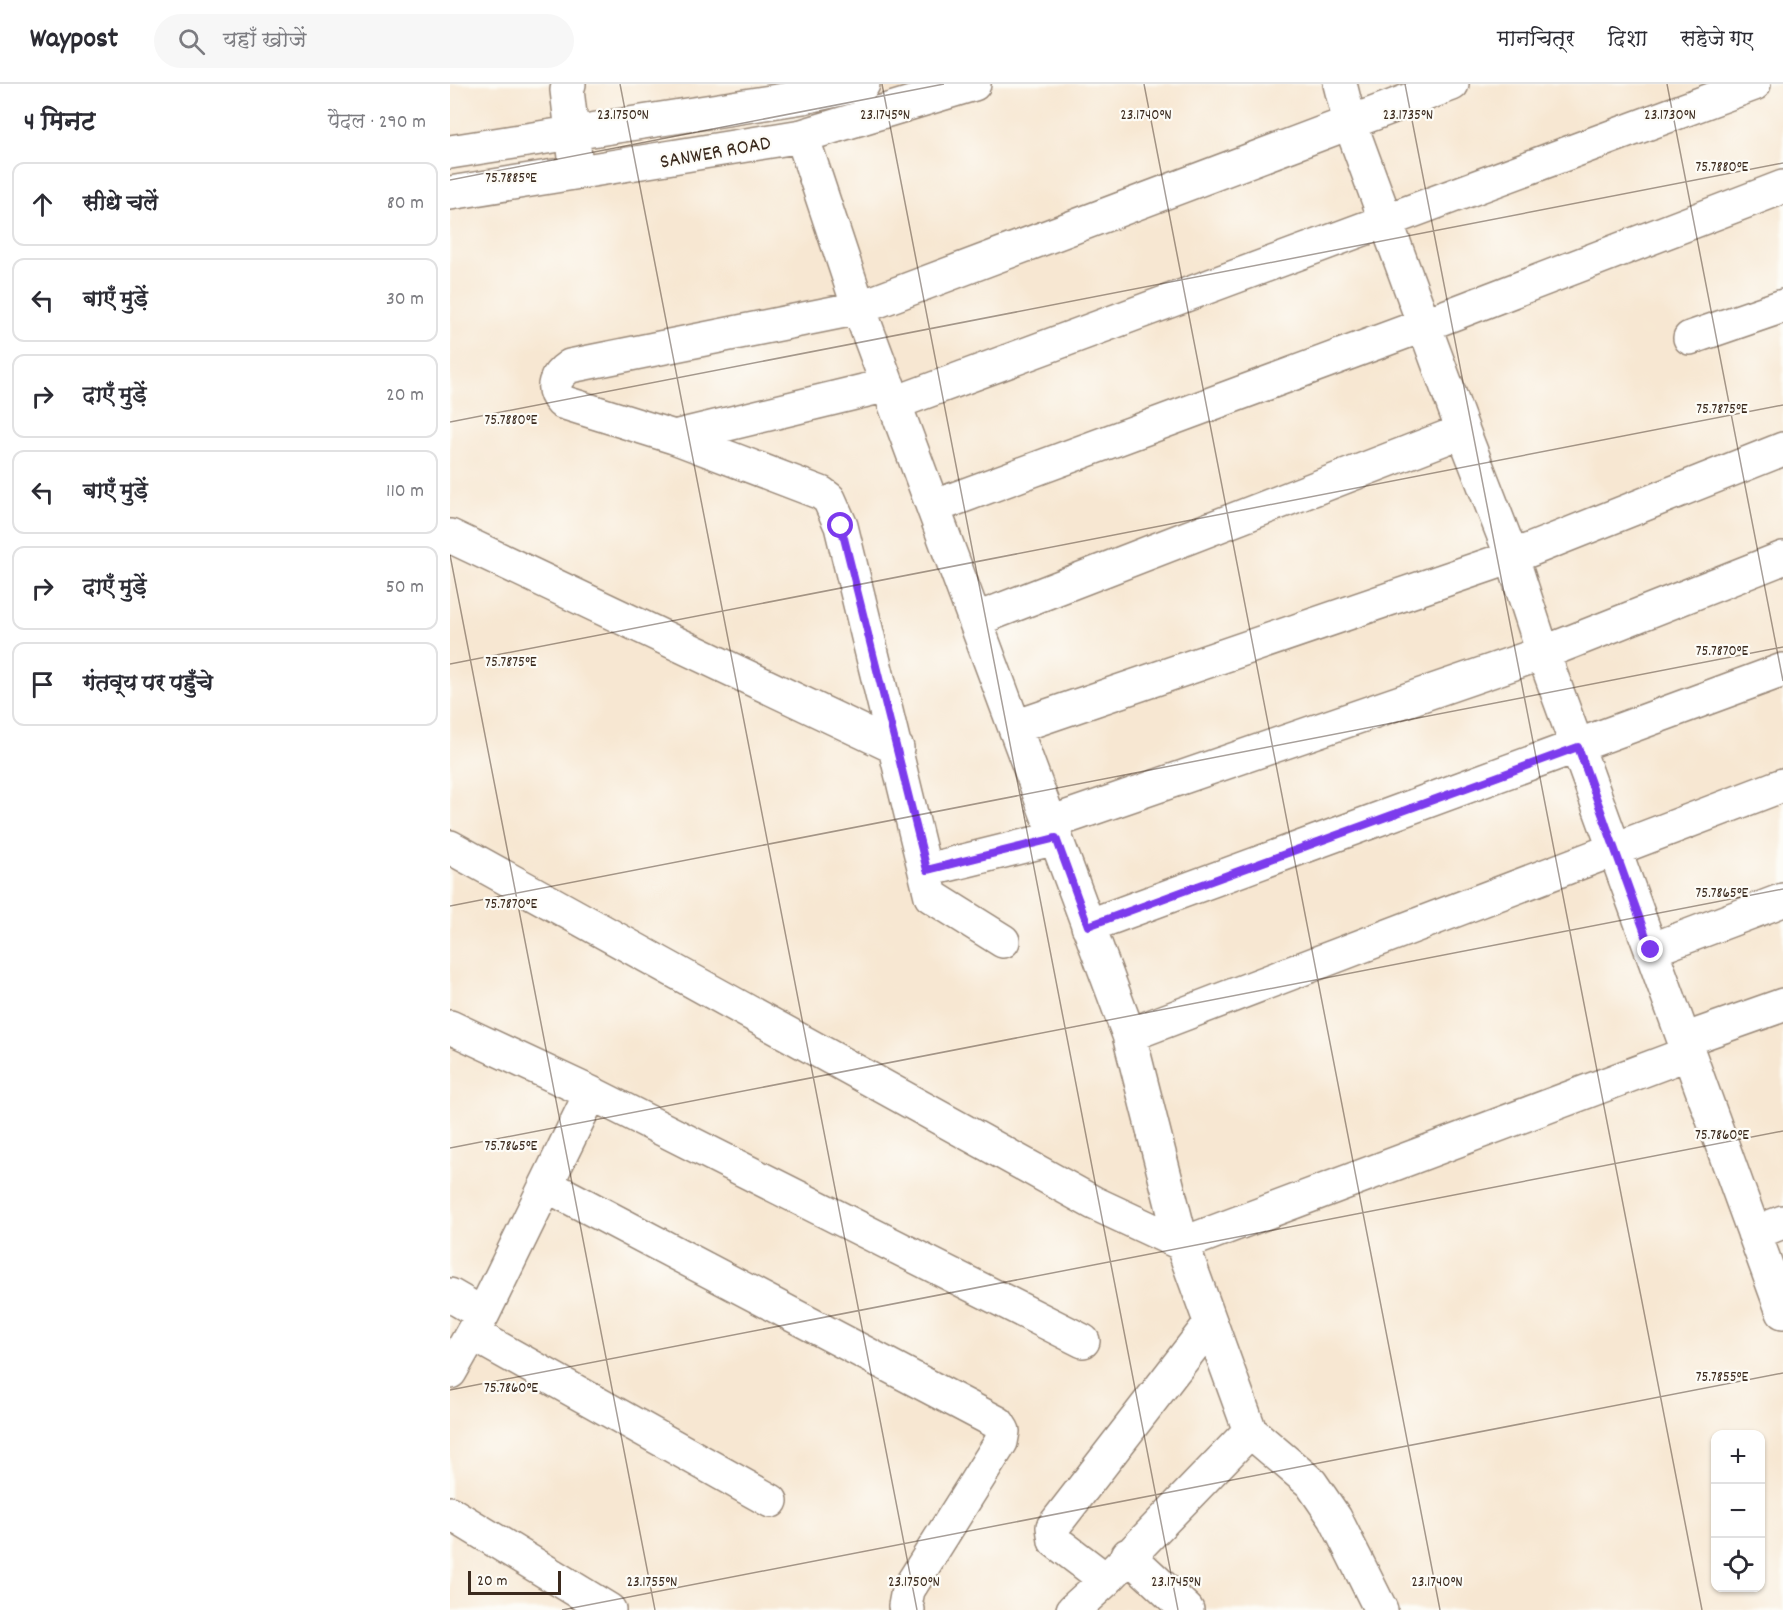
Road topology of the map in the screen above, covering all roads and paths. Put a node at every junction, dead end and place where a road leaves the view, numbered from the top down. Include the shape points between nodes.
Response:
1 (569, 84) edge
2 (863, 84) edge
3 (974, 84) edge
4 (1340, 84) edge
5 (1452, 84) edge
6 (1754, 84) edge
7 (1350, 123) junction
8 (572, 135) junction
9 (802, 136) junction
10 (450, 152) edge
11 (577, 174) junction
12 (1783, 187) edge
13 (450, 193) edge
14 (1387, 222) junction
15 (1783, 306) edge
16 (859, 308) junction
17 (1424, 325) junction
18 (1690, 338) dead end
19 (891, 394) junction
20 (1463, 431) junction
21 (674, 436) junction
22 (1783, 449) edge
23 (933, 507) junction
24 (450, 536) edge
25 (1512, 557) junction
26 (1783, 558) edge
27 (975, 620) junction
28 (1543, 653) junction
29 (1783, 670) edge
30 (1015, 728) junction
31 (1578, 747) junction
32 (897, 748) junction
33 (1783, 785) edge
34 (1053, 830) junction
35 (450, 846) edge
36 (1615, 849) junction
37 (927, 870) junction
38 (1783, 900) edge
39 (1088, 926) junction
40 (1003, 941) dead end
41 (1651, 950) junction
42 (1783, 1005) edge
43 (450, 1027) edge
44 (1129, 1035) junction
45 (1687, 1046) junction
46 (591, 1093) junction
47 (546, 1185) junction
48 (1769, 1227) edge
49 (1182, 1244) junction
50 (450, 1294) edge
51 (1783, 1312) edge
52 (478, 1324) junction
53 (1210, 1324) junction
54 (1083, 1341) dead end
55 (450, 1372) edge
56 (1250, 1431) junction
57 (771, 1501) dead end
58 (450, 1513) edge
59 (1128, 1555) junction
60 (1106, 1580) junction
61 (609, 1610) edge
62 (908, 1610) edge
63 (1073, 1610) edge
64 (1187, 1610) edge
65 (1382, 1610) edge

1 - 8 street
2 - 8 street, SANWER ROAD via 803,98
3 - 9 street, SANWER ROAD
4 - 7 street
5 - 7 street
6 - 14 street
7 - 14 street
7 - 16 street
8 - 10 street, SANWER ROAD
8 - 11 street
9 - 11 street, SANWER ROAD
9 - 16 street
11 - 13 street, SANWER ROAD
12 - 17 street
14 - 17 street
14 - 19 street
15 - 18 street
16 - 19 street
16 - 21 street via 570,366 559,374 553,387 562,402
17 - 20 street
17 - 23 street
19 - 21 street
19 - 23 street
20 - 25 street
20 - 27 street
21 - 32 street via 820,493 829,500 841,526
22 - 25 street
23 - 27 street
24 - 32 street
25 - 28 street
25 - 30 street
26 - 28 street
27 - 30 street
28 - 31 street
28 - 34 street
29 - 31 street
30 - 34 street
31 - 36 street
31 - 39 street
32 - 37 street
33 - 36 street
34 - 37 street
34 - 39 street
35 - 49 street via 1094,1203
36 - 41 street
36 - 44 street
37 - 40 street via 931,896 936,901
38 - 41 street
39 - 44 street
41 - 45 street
42 - 45 street
43 - 46 street
44 - 49 street
45 - 48 street
45 - 49 street
46 - 47 street
46 - 54 street
47 - 52 street
47 - 62 street via 998,1423 1003,1431 1001,1443 908,1590
48 - 51 street
49 - 53 street
50 - 52 street
52 - 55 street
52 - 57 street
53 - 56 street
53 - 60 street via 1053,1527 1055,1541
56 - 59 street
56 - 65 street via 1311,1483 1335,1518
58 - 61 street
59 - 60 street
59 - 64 street
60 - 63 street

